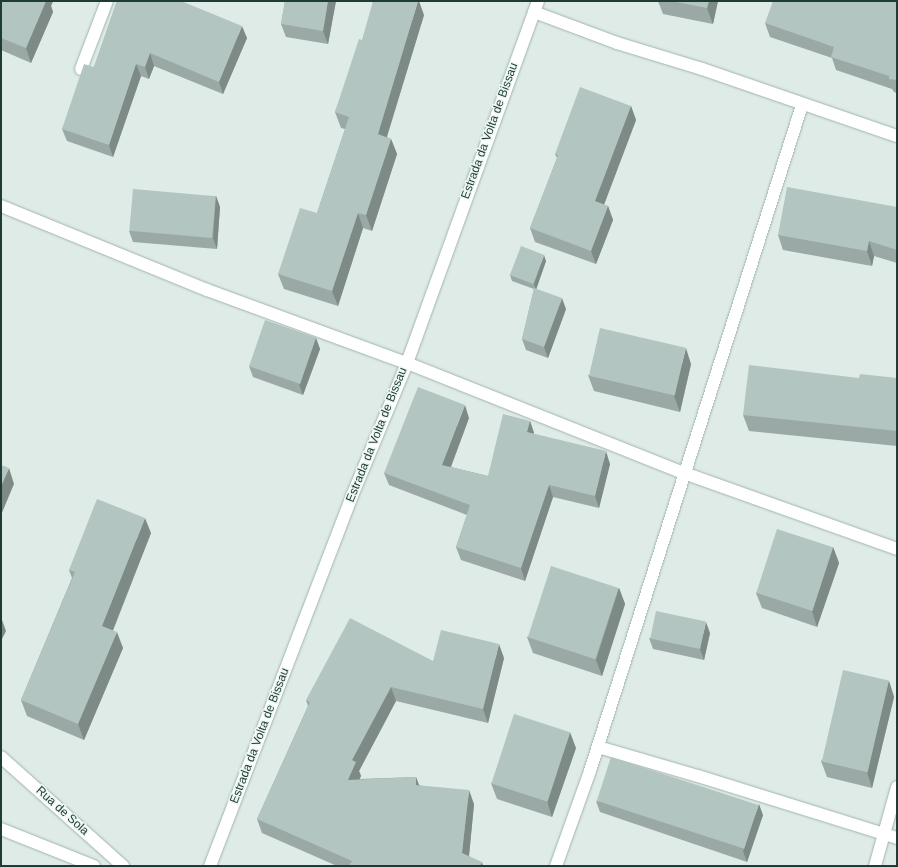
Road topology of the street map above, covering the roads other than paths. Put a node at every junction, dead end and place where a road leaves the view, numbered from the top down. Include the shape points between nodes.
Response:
1 (107, 1) edge
2 (536, 6) edge
3 (81, 69) edge
4 (802, 105) junction
5 (897, 136) edge
6 (1, 206) edge
7 (407, 363) junction
8 (684, 474) junction
9 (897, 549) edge
10 (598, 747) junction
11 (1, 757) edge
12 (897, 787) edge
13 (1, 829) edge
14 (883, 834) junction
15 (897, 838) edge
16 (94, 866) edge
17 (123, 866) edge
18 (210, 866) edge
19 (556, 866) edge
20 (875, 866) edge

1 - 3 street
2 - 4 street via 617,43 702,69
2 - 7 street, Estrada da Volta de Bissau
4 - 5 street
4 - 8 street
6 - 7 street via 207,290
7 - 8 street
7 - 18 street, Estrada da Volta de Bissau via 352,496
8 - 9 street
8 - 10 street
10 - 14 street
10 - 19 street
11 - 17 street, Rua de Sola
12 - 14 street
13 - 16 street
14 - 15 street
14 - 20 street

